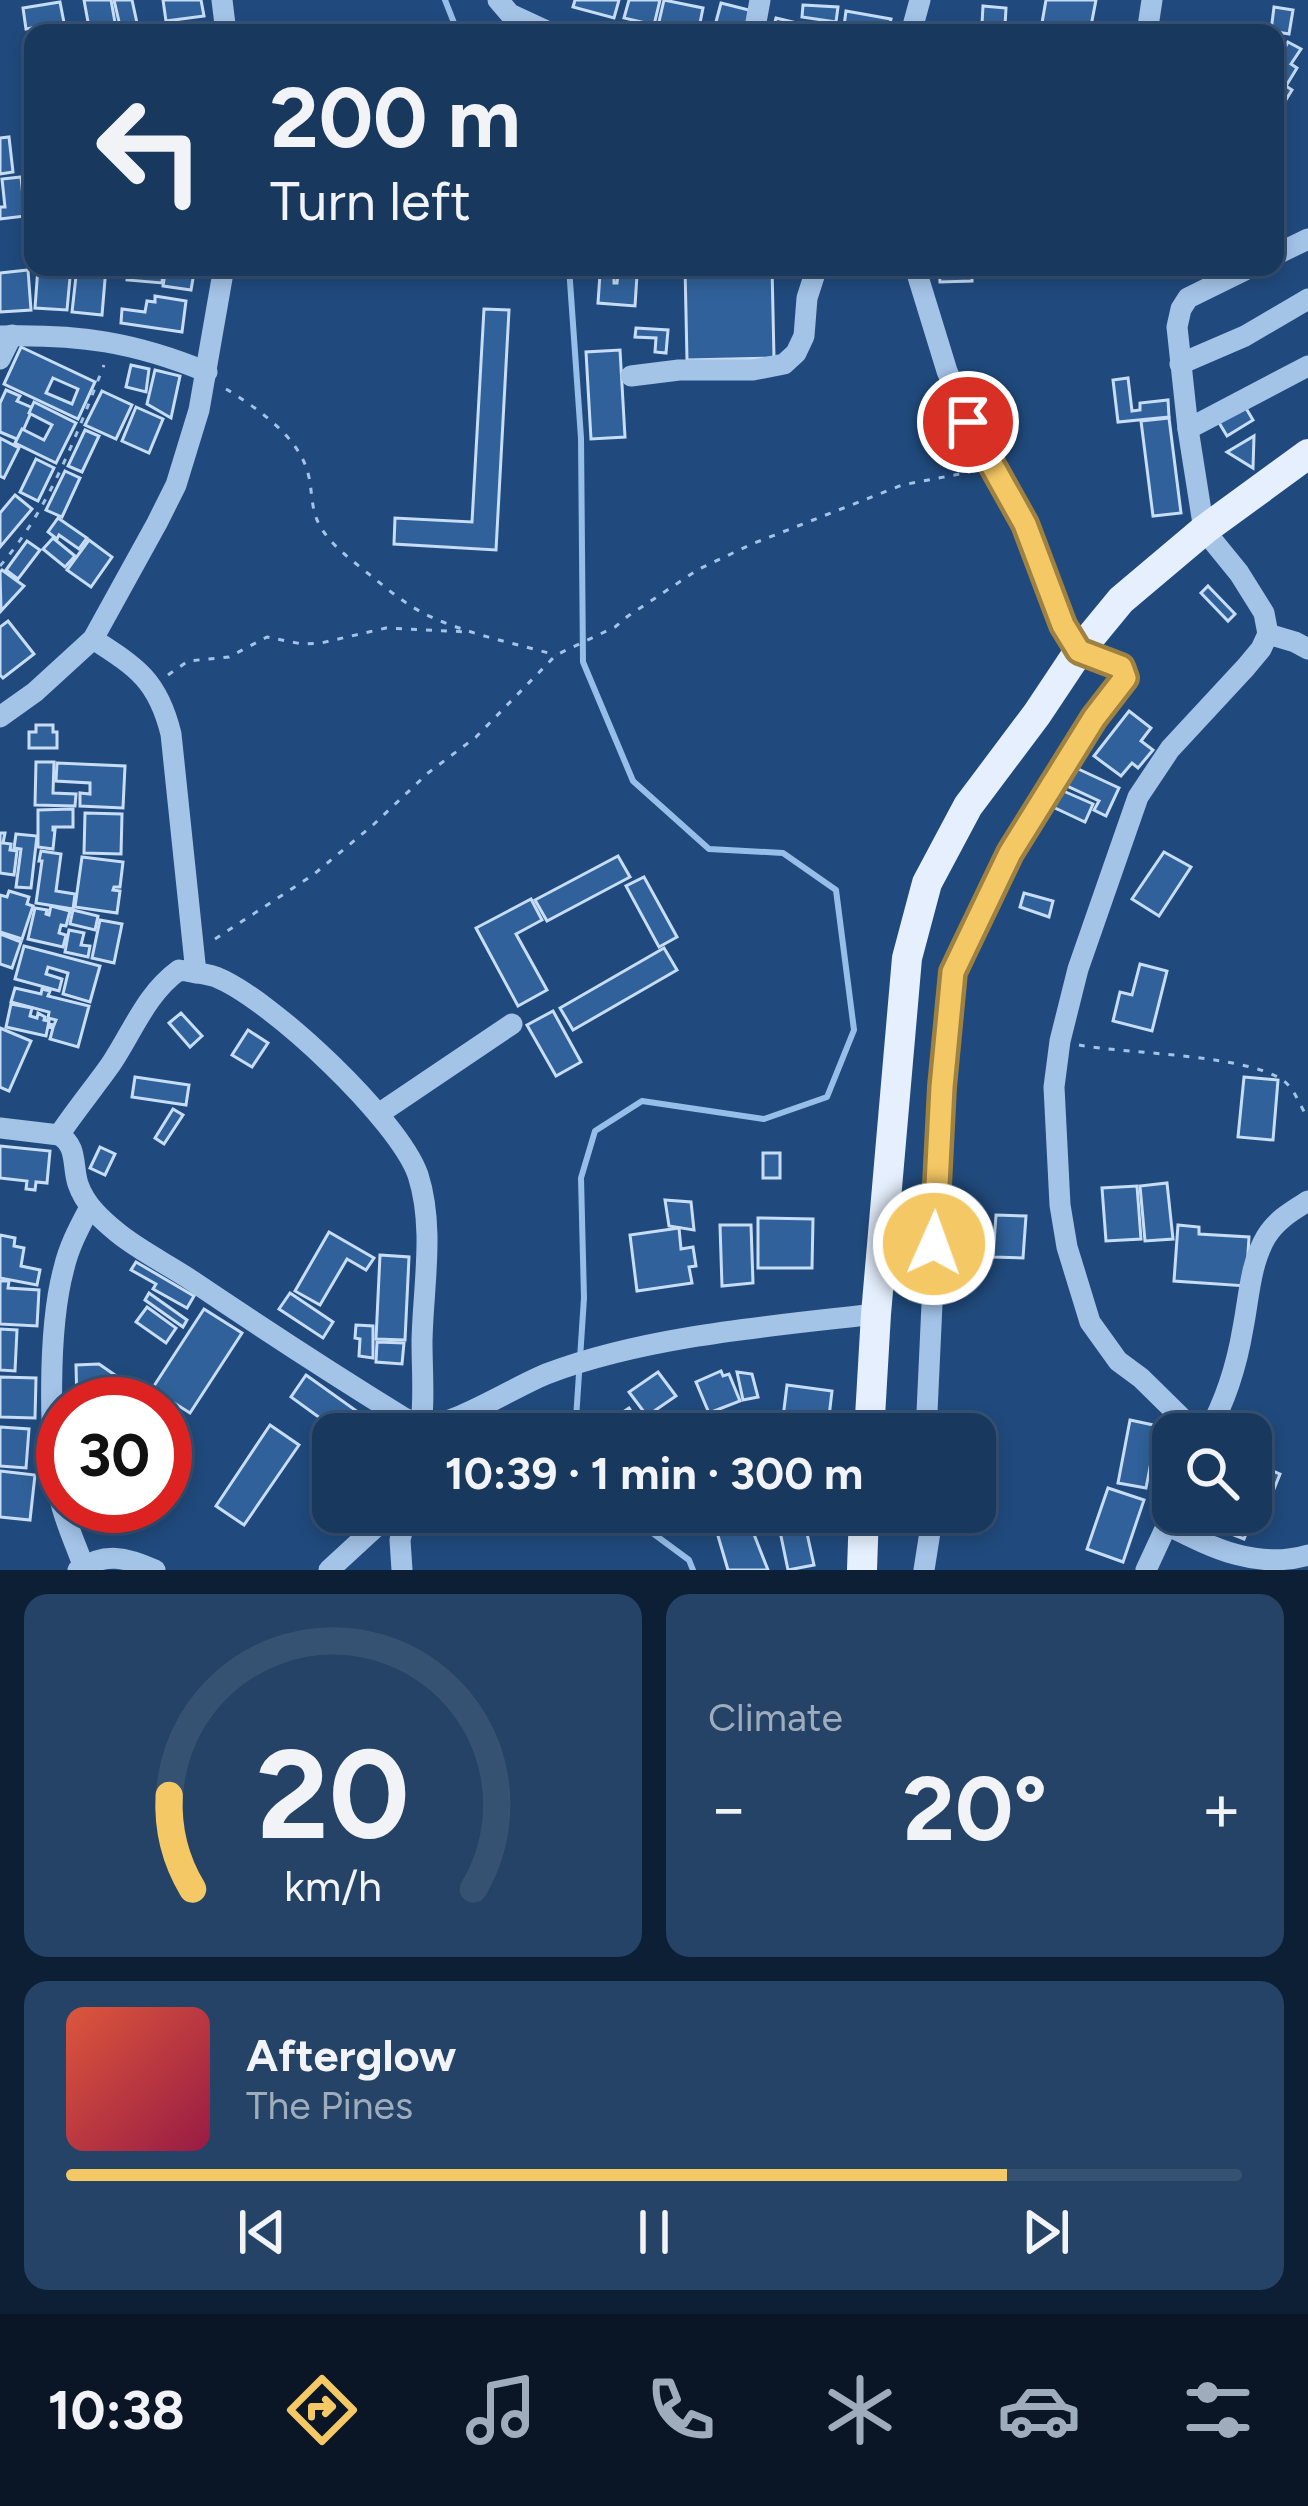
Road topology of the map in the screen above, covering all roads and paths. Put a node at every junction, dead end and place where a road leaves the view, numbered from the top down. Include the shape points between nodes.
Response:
1 (499, 0) edge
2 (531, 24) edge
3 (1308, 217) edge
4 (1292, 247) edge
5 (223, 276) edge
6 (814, 276) edge
7 (918, 276) edge
8 (1233, 276) edge
9 (1308, 299) edge
10 (6, 336) edge
11 (113, 341) junction
12 (0, 359) edge
13 (1180, 364) junction
14 (1308, 366) edge
15 (207, 372) junction
16 (631, 376) dead end
17 (1188, 429) junction
18 (1308, 454) edge
19 (993, 469) junction
20 (1204, 530) junction
21 (0, 566) edge
22 (473, 632) junction
23 (1268, 634) junction
24 (93, 639) junction
25 (1307, 648) edge
26 (1079, 651) junction
27 (556, 655) junction
28 (150, 683) junction
29 (0, 717) edge
30 (194, 963) junction
31 (512, 1024) dead end
32 (1060, 1041) junction
33 (380, 1113) junction
34 (1308, 1118) edge
35 (0, 1128) edge
36 (59, 1135) junction
37 (1308, 1201) edge
38 (90, 1207) junction
39 (876, 1314) junction
40 (396, 1413) edge
41 (421, 1413) edge
42 (462, 1413) edge
43 (870, 1413) edge
44 (927, 1413) edge
45 (1177, 1413) edge
46 (1219, 1413) edge
47 (369, 1533) edge
48 (402, 1533) edge
49 (863, 1533) edge
50 (930, 1533) edge
51 (1163, 1533) edge
52 (1191, 1533) edge
53 (1308, 1555) edge
54 (80, 1568) edge
55 (155, 1570) edge
56 (329, 1570) edge
57 (402, 1570) edge
58 (862, 1570) edge
59 (924, 1570) edge
60 (1146, 1570) edge

1 - 2 street
3 - 4 street
5 - 15 street
6 - 16 street via 804,336 784,364
7 - 19 street via 947,371
8 - 13 street via 1181,309
9 - 13 street
10 - 11 street
10 - 12 street
11 - 15 street
11 - 21 path via 50,494
13 - 17 street
14 - 17 street
15 - 22 path via 297,448 311,506 340,551 424,613
15 - 24 street via 176,485
17 - 20 street
18 - 20 main road
19 - 26 street
19 - 27 path via 902,485 802,523 699,569 615,627
20 - 23 street via 1239,573
20 - 26 main road via 1121,600
22 - 27 path
22 - 28 path via 386,628 302,644 267,637 229,658 188,661
23 - 25 street
23 - 32 street via 1138,797
24 - 28 street
24 - 29 street
26 - 39 main road via 968,806 928,883 907,958
26 - 44 street via 1121,667 1125,678 1010,853 953,972
27 - 30 path via 373,825
28 - 30 street via 171,734
30 - 33 street via 268,1012
30 - 36 street via 165,980 142,1008
31 - 33 street
32 - 34 path via 1263,1070 1289,1086
32 - 45 street via 1060,1205 1090,1322 1118,1361
33 - 41 street via 406,1148 427,1220
35 - 36 street
36 - 38 street via 71,1147
37 - 46 street via 1284,1215 1256,1260
38 - 40 street via 122,1237
38 - 54 street via 63,1268 55,1321 54,1456
39 - 42 street via 626,1351 549,1373
39 - 43 main road
47 - 56 street
48 - 57 street
49 - 58 main road
50 - 59 street
51 - 60 street
52 - 53 street via 1251,1562
54 - 55 street via 116,1557

